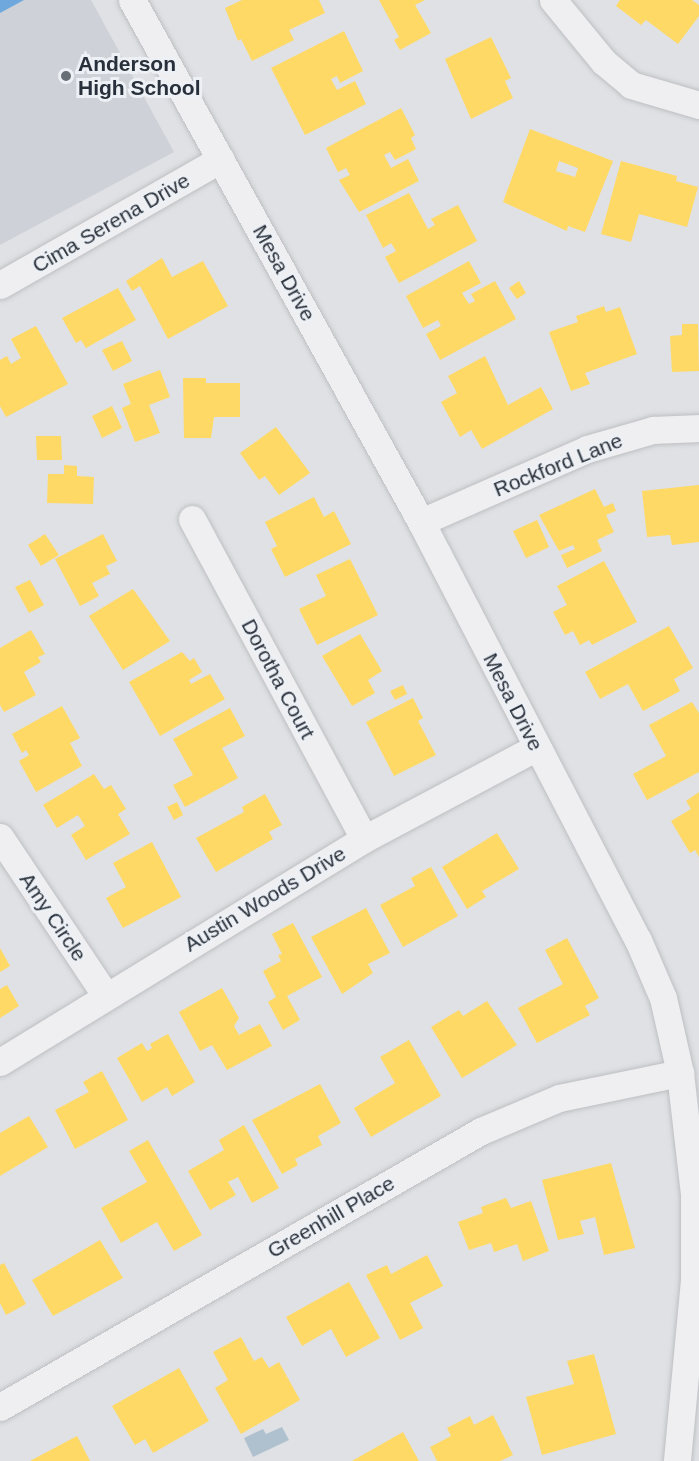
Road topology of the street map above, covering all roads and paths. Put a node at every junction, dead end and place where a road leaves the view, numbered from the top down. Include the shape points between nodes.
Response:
1 (132, 0) edge
2 (553, 0) edge
3 (699, 105) edge
4 (221, 159) junction
5 (0, 285) edge
6 (699, 428) edge
7 (192, 519) dead end
8 (421, 522) junction
9 (537, 747) junction
10 (0, 837) edge
11 (364, 839) junction
12 (106, 996) junction
13 (0, 1062) edge
14 (680, 1073) junction
15 (0, 1407) edge
16 (677, 1461) edge

1 - 4 street, Mesa Drive
2 - 3 street via 604,62 632,86
4 - 5 street, Cima Serena Drive
4 - 8 street, Mesa Drive
6 - 8 street, Rockford Lane via 652,430 587,449
7 - 11 street, Dorotha Court
8 - 9 street, Mesa Drive
9 - 11 street, Austin Woods Drive
9 - 14 street, Mesa Drive via 638,940 663,998
10 - 12 street, Amy Circle
11 - 12 street, Austin Woods Drive
12 - 13 street, Austin Woods Drive
14 - 15 street, Greenhill Place via 560,1098 491,1126
14 - 16 street, Mesa Drive via 694,1194 694,1280

